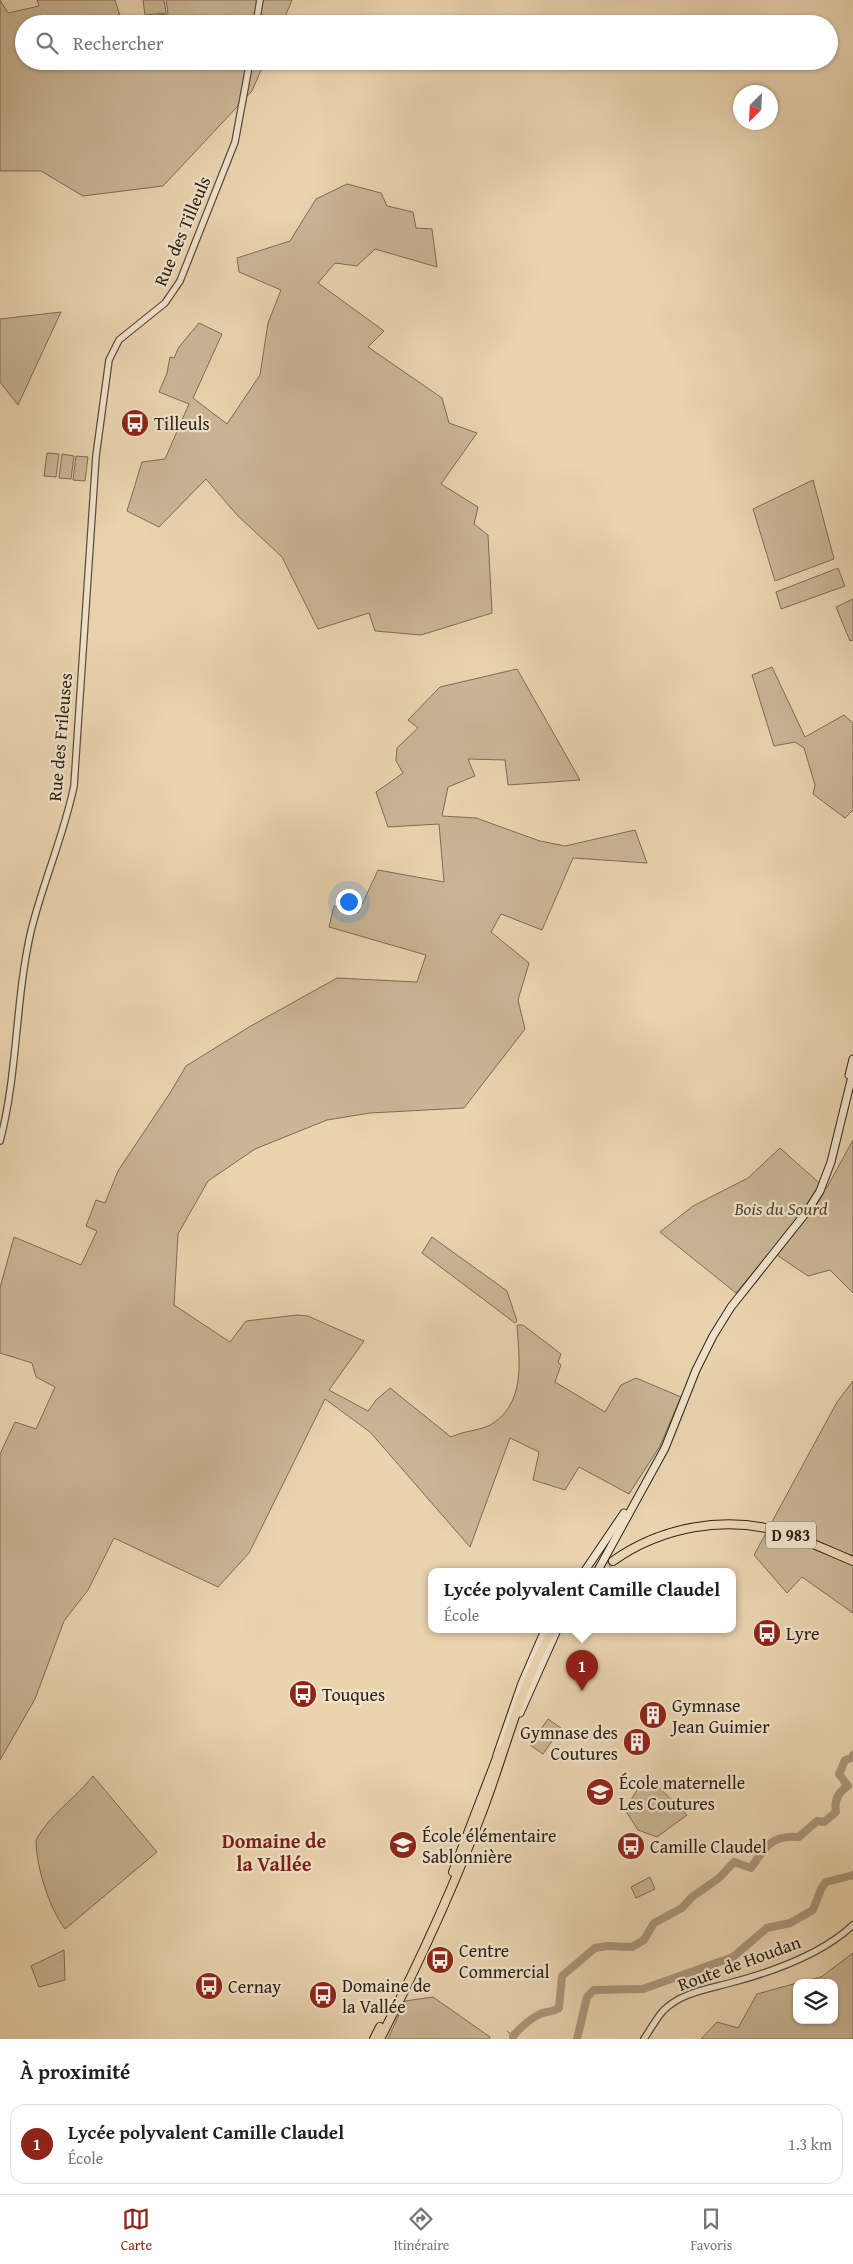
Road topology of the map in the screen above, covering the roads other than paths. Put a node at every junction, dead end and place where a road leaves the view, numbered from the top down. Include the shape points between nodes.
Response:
1 (260, 0) edge
2 (258, 15) edge
3 (248, 70) edge
4 (97, 448) joint
5 (853, 1059) edge
6 (853, 1072) edge
7 (11, 1081) junction
8 (0, 1127) edge
9 (0, 1141) edge
10 (822, 1187) junction
11 (644, 1486) junction
12 (613, 1561) tunnel mouth
13 (853, 1561) edge
14 (587, 1568) edge
15 (599, 1568) edge
16 (544, 1633) edge
17 (550, 1633) edge
18 (557, 1633) edge
19 (512, 1723) junction
20 (492, 1769) junction
21 (853, 1925) edge
22 (374, 2039) edge
23 (380, 2039) edge
24 (644, 2039) edge

1 - 2 street
3 - 4 street, Rue des Tilleuls via 235,142 180,281 165,304 122,336 113,348
4 - 7 street, Rue des Frileuses via 74,786 61,839 31,932
5 - 10 main road
6 - 10 main road
7 - 8 street
7 - 9 street, Rue des Frileuses via 9,1106
10 - 11 main road via 719,1325 696,1370 670,1438
11 - 14 main road
11 - 15 main road
12 - 13 main road, D 983 via 638,1545 665,1534 725,1524 776,1530
16 - 20 main road via 522,1683
17 - 19 main road
18 - 19 main road
19 - 20 main road
19 - 23 main road via 476,1830 429,1940
20 - 22 main road via 436,1912
21 - 24 street, Route de Houdan via 806,1956 676,2002 664,2010

